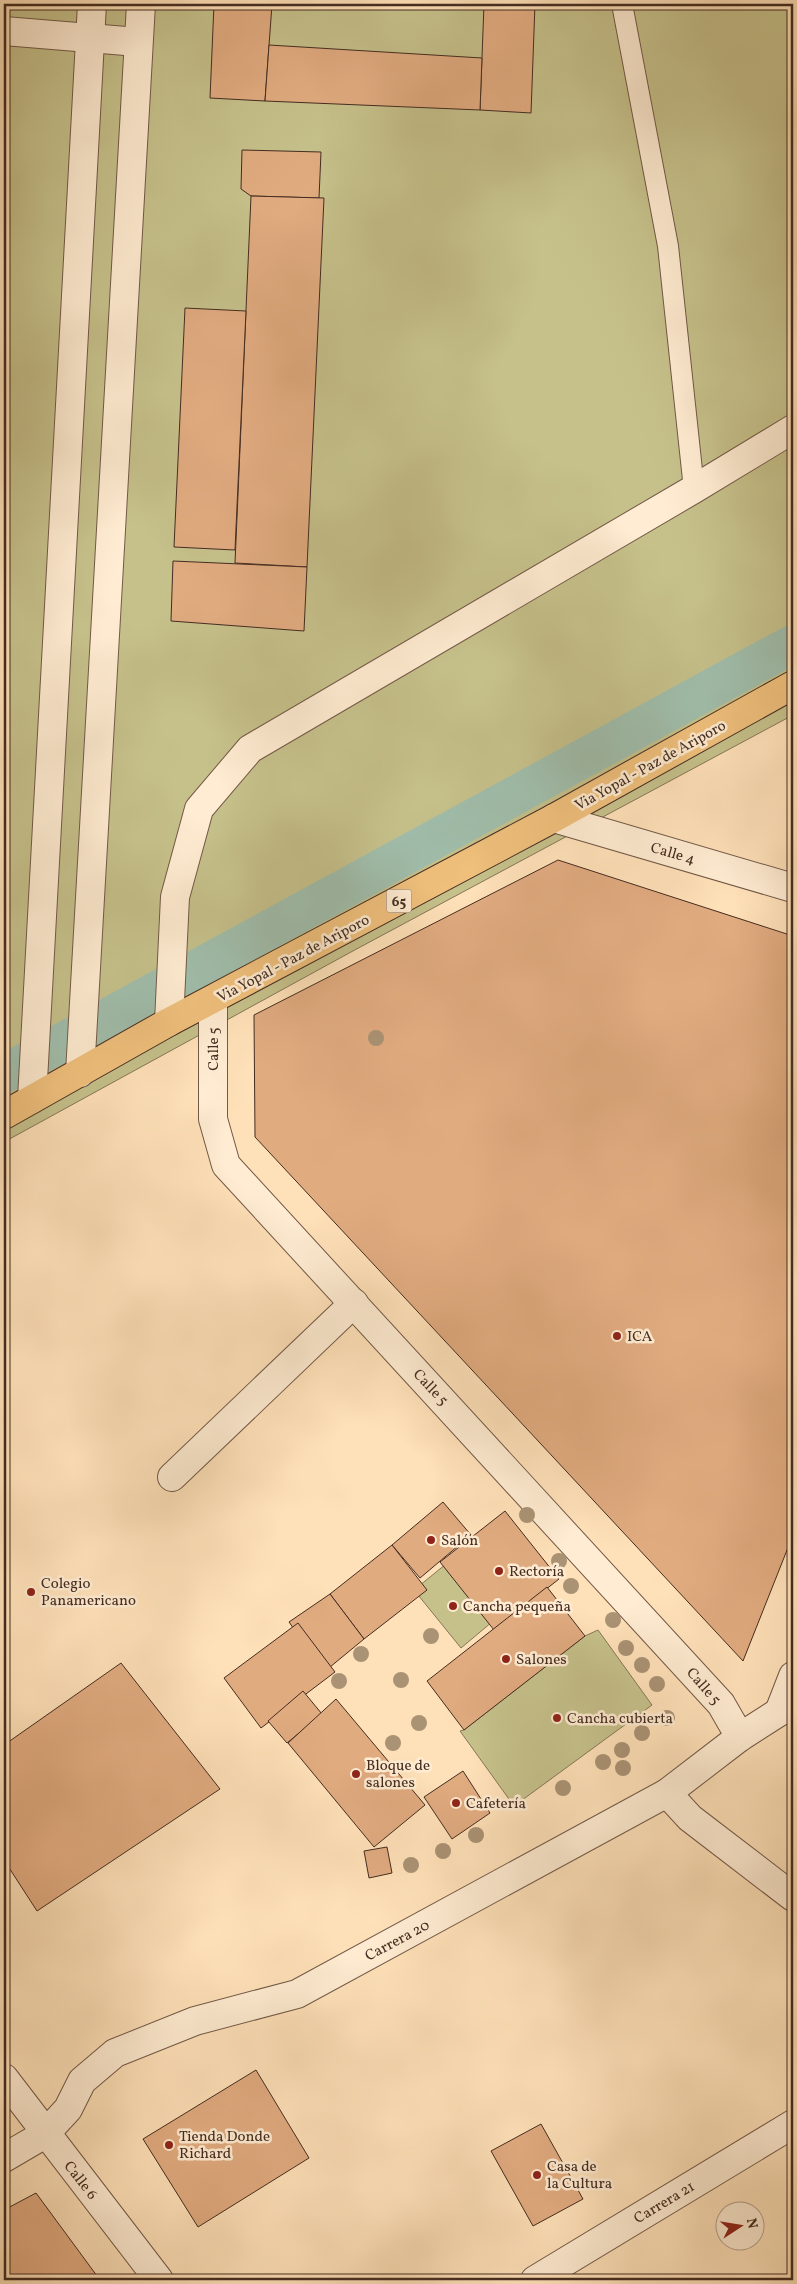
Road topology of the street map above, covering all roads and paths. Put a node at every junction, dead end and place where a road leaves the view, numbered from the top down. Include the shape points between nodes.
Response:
1 (92, 4) edge
2 (141, 4) edge
3 (622, 4) edge
4 (4, 31) edge
5 (90, 37) junction
6 (138, 42) junction
7 (793, 429) edge
8 (694, 489) junction
9 (793, 685) edge
10 (554, 818) junction
11 (793, 888) edge
12 (212, 1001) junction
13 (169, 1021) junction
14 (80, 1072) junction
15 (32, 1098) junction
16 (4, 1115) edge
17 (354, 1303) junction
18 (172, 1477) dead end
19 (793, 1676) edge
20 (786, 1709) edge
21 (740, 1738) junction
22 (667, 1793) junction
23 (793, 1897) edge
24 (4, 2078) edge
25 (793, 2124) edge
26 (45, 2134) junction
27 (4, 2158) edge
28 (159, 2280) edge
29 (535, 2280) edge

1 - 5 street
2 - 6 street
3 - 8 lane via 668,246
4 - 5 street
5 - 6 street
5 - 15 street
6 - 14 street
7 - 8 street
8 - 13 street via 250,749 199,809 175,897
9 - 10 main road, Via Yopal - Paz de Ariporo / 65
10 - 11 street, Calle 4
10 - 12 main road, Via Yopal - Paz de Ariporo / 65
12 - 13 main road, Via Yopal - Paz de Ariporo / 65
12 - 17 street, Calle 5 via 213,1119 226,1165
13 - 14 main road, Via Yopal - Paz de Ariporo / 65
14 - 15 main road, Via Yopal - Paz de Ariporo / 65
15 - 16 main road, Via Yopal - Paz de Ariporo / 65
17 - 18 street
17 - 21 street, Calle 5 via 721,1704
19 - 20 street
20 - 21 street, Carrera 20
21 - 22 street, Carrera 20
22 - 23 street via 690,1818
22 - 26 street, Carrera 20 via 296,1994 195,2021 115,2053 82,2081 68,2109
24 - 26 street, Calle 6
25 - 29 street, Carrera 21
26 - 27 street, Carrera 20
26 - 28 street, Calle 6

